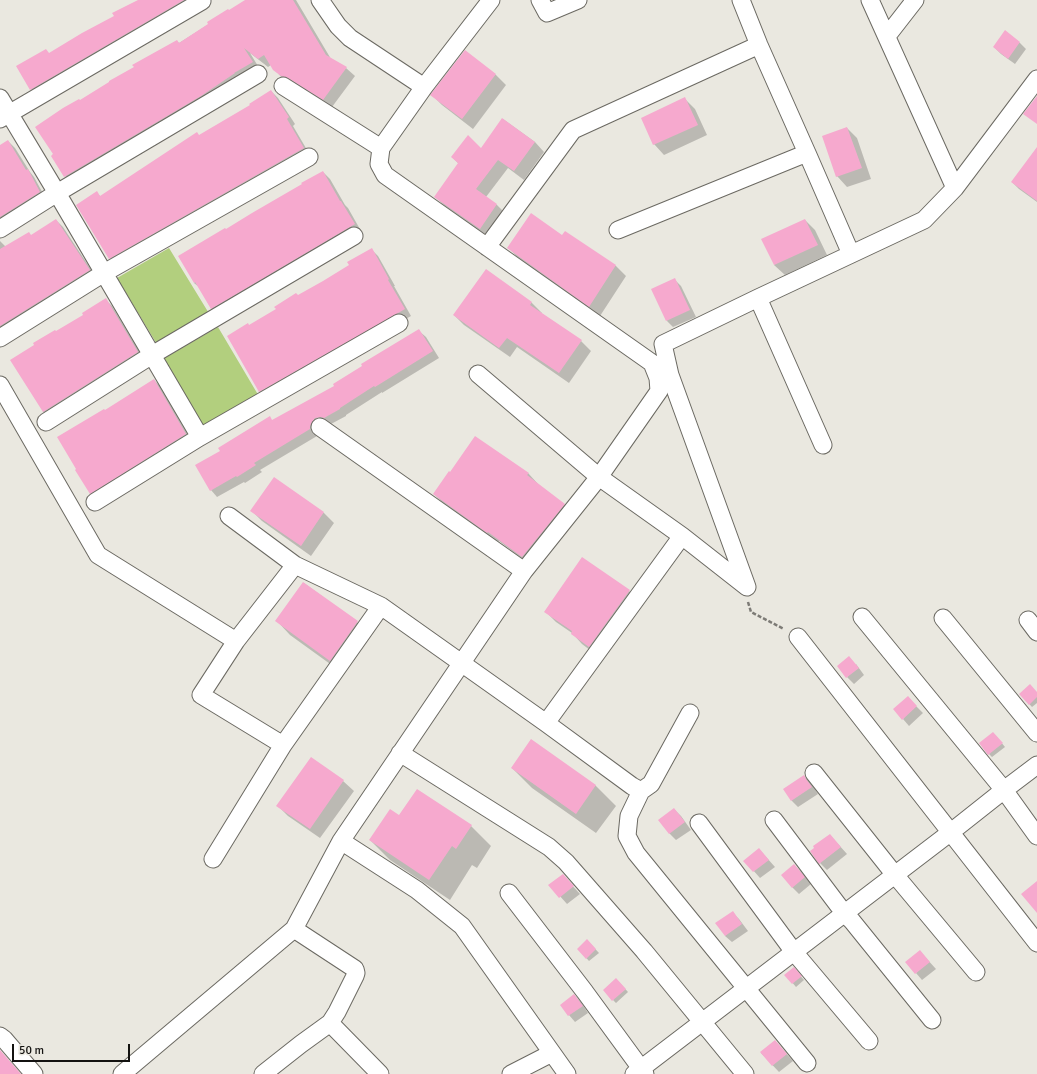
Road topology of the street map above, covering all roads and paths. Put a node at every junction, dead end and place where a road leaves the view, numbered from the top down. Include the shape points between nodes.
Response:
1 (320, 0) edge
2 (491, 0) edge
3 (540, 0) edge
4 (578, 0) edge
5 (741, 0) edge
6 (870, 0) edge
7 (915, 0) edge
8 (202, 1) edge
9 (886, 36) junction
10 (759, 45) junction
11 (258, 74) dead end
12 (1037, 79) edge
13 (283, 86) dead end
14 (424, 87) junction
15 (0, 98) edge
16 (5, 116) edge
17 (380, 148) junction
18 (806, 153) junction
19 (309, 157) dead end
20 (955, 188) junction
21 (57, 193) junction
22 (0, 229) edge
23 (618, 230) dead end
24 (354, 236) dead end
25 (487, 247) junction
26 (851, 254) junction
27 (104, 273) junction
28 (758, 298) junction
29 (399, 323) dead end
30 (0, 338) edge
31 (152, 354) junction
32 (478, 374) dead end
33 (0, 386) edge
34 (46, 422) dead end
35 (320, 426) dead end
36 (200, 437) junction
37 (823, 445) dead end
38 (599, 477) junction
39 (95, 502) dead end
40 (229, 516) dead end
41 (682, 536) junction
42 (295, 565) junction
43 (524, 571) junction
44 (747, 587) junction
45 (381, 606) junction
46 (862, 617) dead end
47 (943, 618) dead end
48 (798, 637) joint
49 (236, 642) junction
50 (461, 663) junction
51 (690, 713) dead end
52 (546, 723) junction
53 (1037, 733) edge
54 (283, 745) junction
55 (400, 753) junction
56 (1037, 765) edge
57 (814, 773) dead end
58 (1004, 790) junction
59 (641, 791) junction
60 (774, 820) dead end
61 (699, 823) dead end
62 (951, 832) junction
63 (1037, 836) edge
64 (340, 841) junction
65 (213, 859) dead end
66 (895, 875) junction
67 (509, 893) dead end
68 (844, 913) junction
69 (294, 930) junction
70 (1037, 943) edge
71 (794, 952) junction
72 (976, 972) dead end
73 (745, 989) junction
74 (932, 1020) dead end
75 (702, 1022) junction
76 (330, 1023) junction
77 (0, 1036) edge
78 (869, 1041) dead end
79 (552, 1053) junction
80 (807, 1063) dead end
81 (640, 1072) edge
82 (34, 1074) edge
83 (122, 1074) edge
84 (263, 1074) edge
85 (380, 1074) edge
86 (511, 1074) edge
87 (567, 1074) edge
88 (745, 1074) edge

1 - 14 street via 350,38
2 - 14 street
3 - 4 street via 547,13
5 - 10 street
6 - 9 street
7 - 9 street
8 - 16 street
9 - 20 street
10 - 18 street
10 - 25 street via 573,130
11 - 21 street
12 - 20 street
13 - 17 street
14 - 17 street
15 - 16 street
16 - 21 street
17 - 25 street via 379,164 385,175
18 - 23 street
18 - 26 street
19 - 27 street
20 - 26 street via 924,220
21 - 22 street
21 - 27 street
24 - 31 street
25 - 38 street via 652,363 658,378 659,391
26 - 28 street
27 - 30 street
27 - 31 street
28 - 37 street
28 - 44 street via 663,344 670,375
29 - 36 street
31 - 34 street
31 - 36 street
32 - 38 street
33 - 49 street via 98,554
35 - 43 street
36 - 39 street
38 - 41 street
38 - 43 street
40 - 42 street
41 - 44 street
41 - 52 street
42 - 45 street
42 - 49 street
43 - 50 street
44 - 48 path via 748,603 752,612
45 - 50 street
45 - 54 street
46 - 58 street
47 - 53 street
48 - 62 street
49 - 54 street via 201,695
50 - 52 street
50 - 55 street
51 - 59 street via 651,784
52 - 59 street
54 - 65 street
55 - 64 street
55 - 75 street via 549,847 566,862
56 - 58 street
57 - 66 street
58 - 62 street
58 - 63 street
59 - 73 street via 629,816 627,836 630,842 636,853
60 - 68 street
61 - 71 street
62 - 66 street
62 - 70 street
64 - 69 street
64 - 79 street via 417,890 462,926
66 - 68 street
66 - 72 street
67 - 81 street via 585,992
68 - 71 street
68 - 74 street
69 - 76 street via 355,969 356,973
69 - 83 street
71 - 73 street
71 - 78 street
73 - 75 street
73 - 80 street
75 - 81 street
75 - 88 street
76 - 84 street
76 - 85 street
77 - 82 street
79 - 86 street
79 - 87 street

